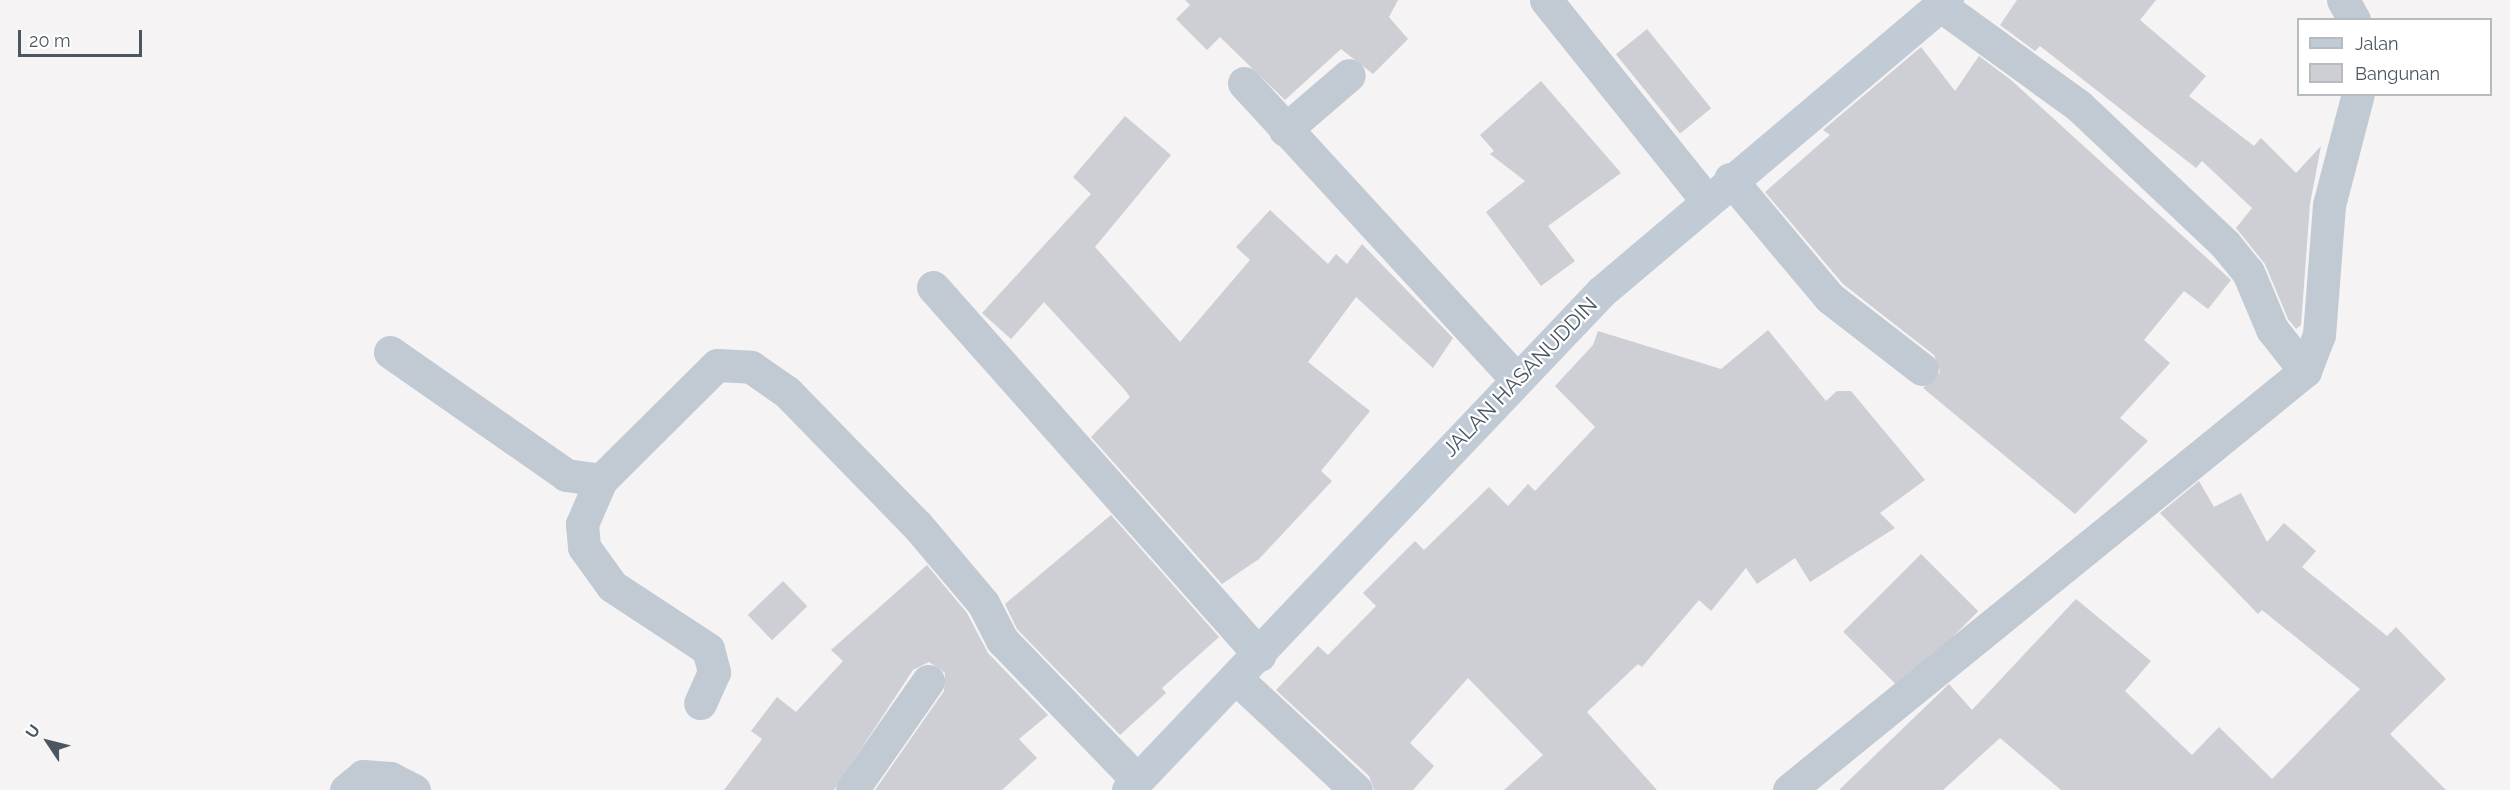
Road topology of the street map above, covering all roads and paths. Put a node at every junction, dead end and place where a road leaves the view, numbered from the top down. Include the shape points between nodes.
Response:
1 (1546, 0) edge
2 (2343, 0) edge
3 (1944, 3) edge
4 (2353, 18) edge
5 (1349, 75) dead end
6 (1244, 83) dead end
7 (2357, 96) edge
8 (1286, 130) junction
9 (1718, 190) junction
10 (933, 287) dead end
11 (390, 352) dead end
12 (1922, 369) dead end
13 (2305, 371) junction
14 (1516, 379) junction
15 (601, 480) junction
16 (1260, 655) junction
17 (1238, 680) junction
18 (928, 681) dead end
19 (700, 703) dead end
20 (1133, 785) edge
21 (346, 790) edge
22 (414, 790) edge
23 (852, 790) edge
24 (1356, 790) edge
25 (1789, 790) edge

1 - 9 street
2 - 4 street
3 - 9 main road, JALAN HASANUDDIN
3 - 13 street via 2079,106 2225,244 2248,272 2272,329
5 - 8 street
6 - 8 street
7 - 13 street via 2329,205 2319,334
8 - 14 street
9 - 12 street via 1830,298
9 - 14 main road, JALAN HASANUDDIN via 1601,292
10 - 16 street
11 - 15 street via 566,475
13 - 25 street
14 - 16 main road, JALAN HASANUDDIN
15 - 19 street via 582,525 584,547 612,586 708,649 714,672
15 - 20 street via 717,365 751,367 788,392 917,525 983,603 1002,640
16 - 17 main road, JALAN HASANUDDIN
17 - 20 main road, JALAN HASANUDDIN
17 - 24 street
18 - 23 street
21 - 22 street via 363,776 390,777

